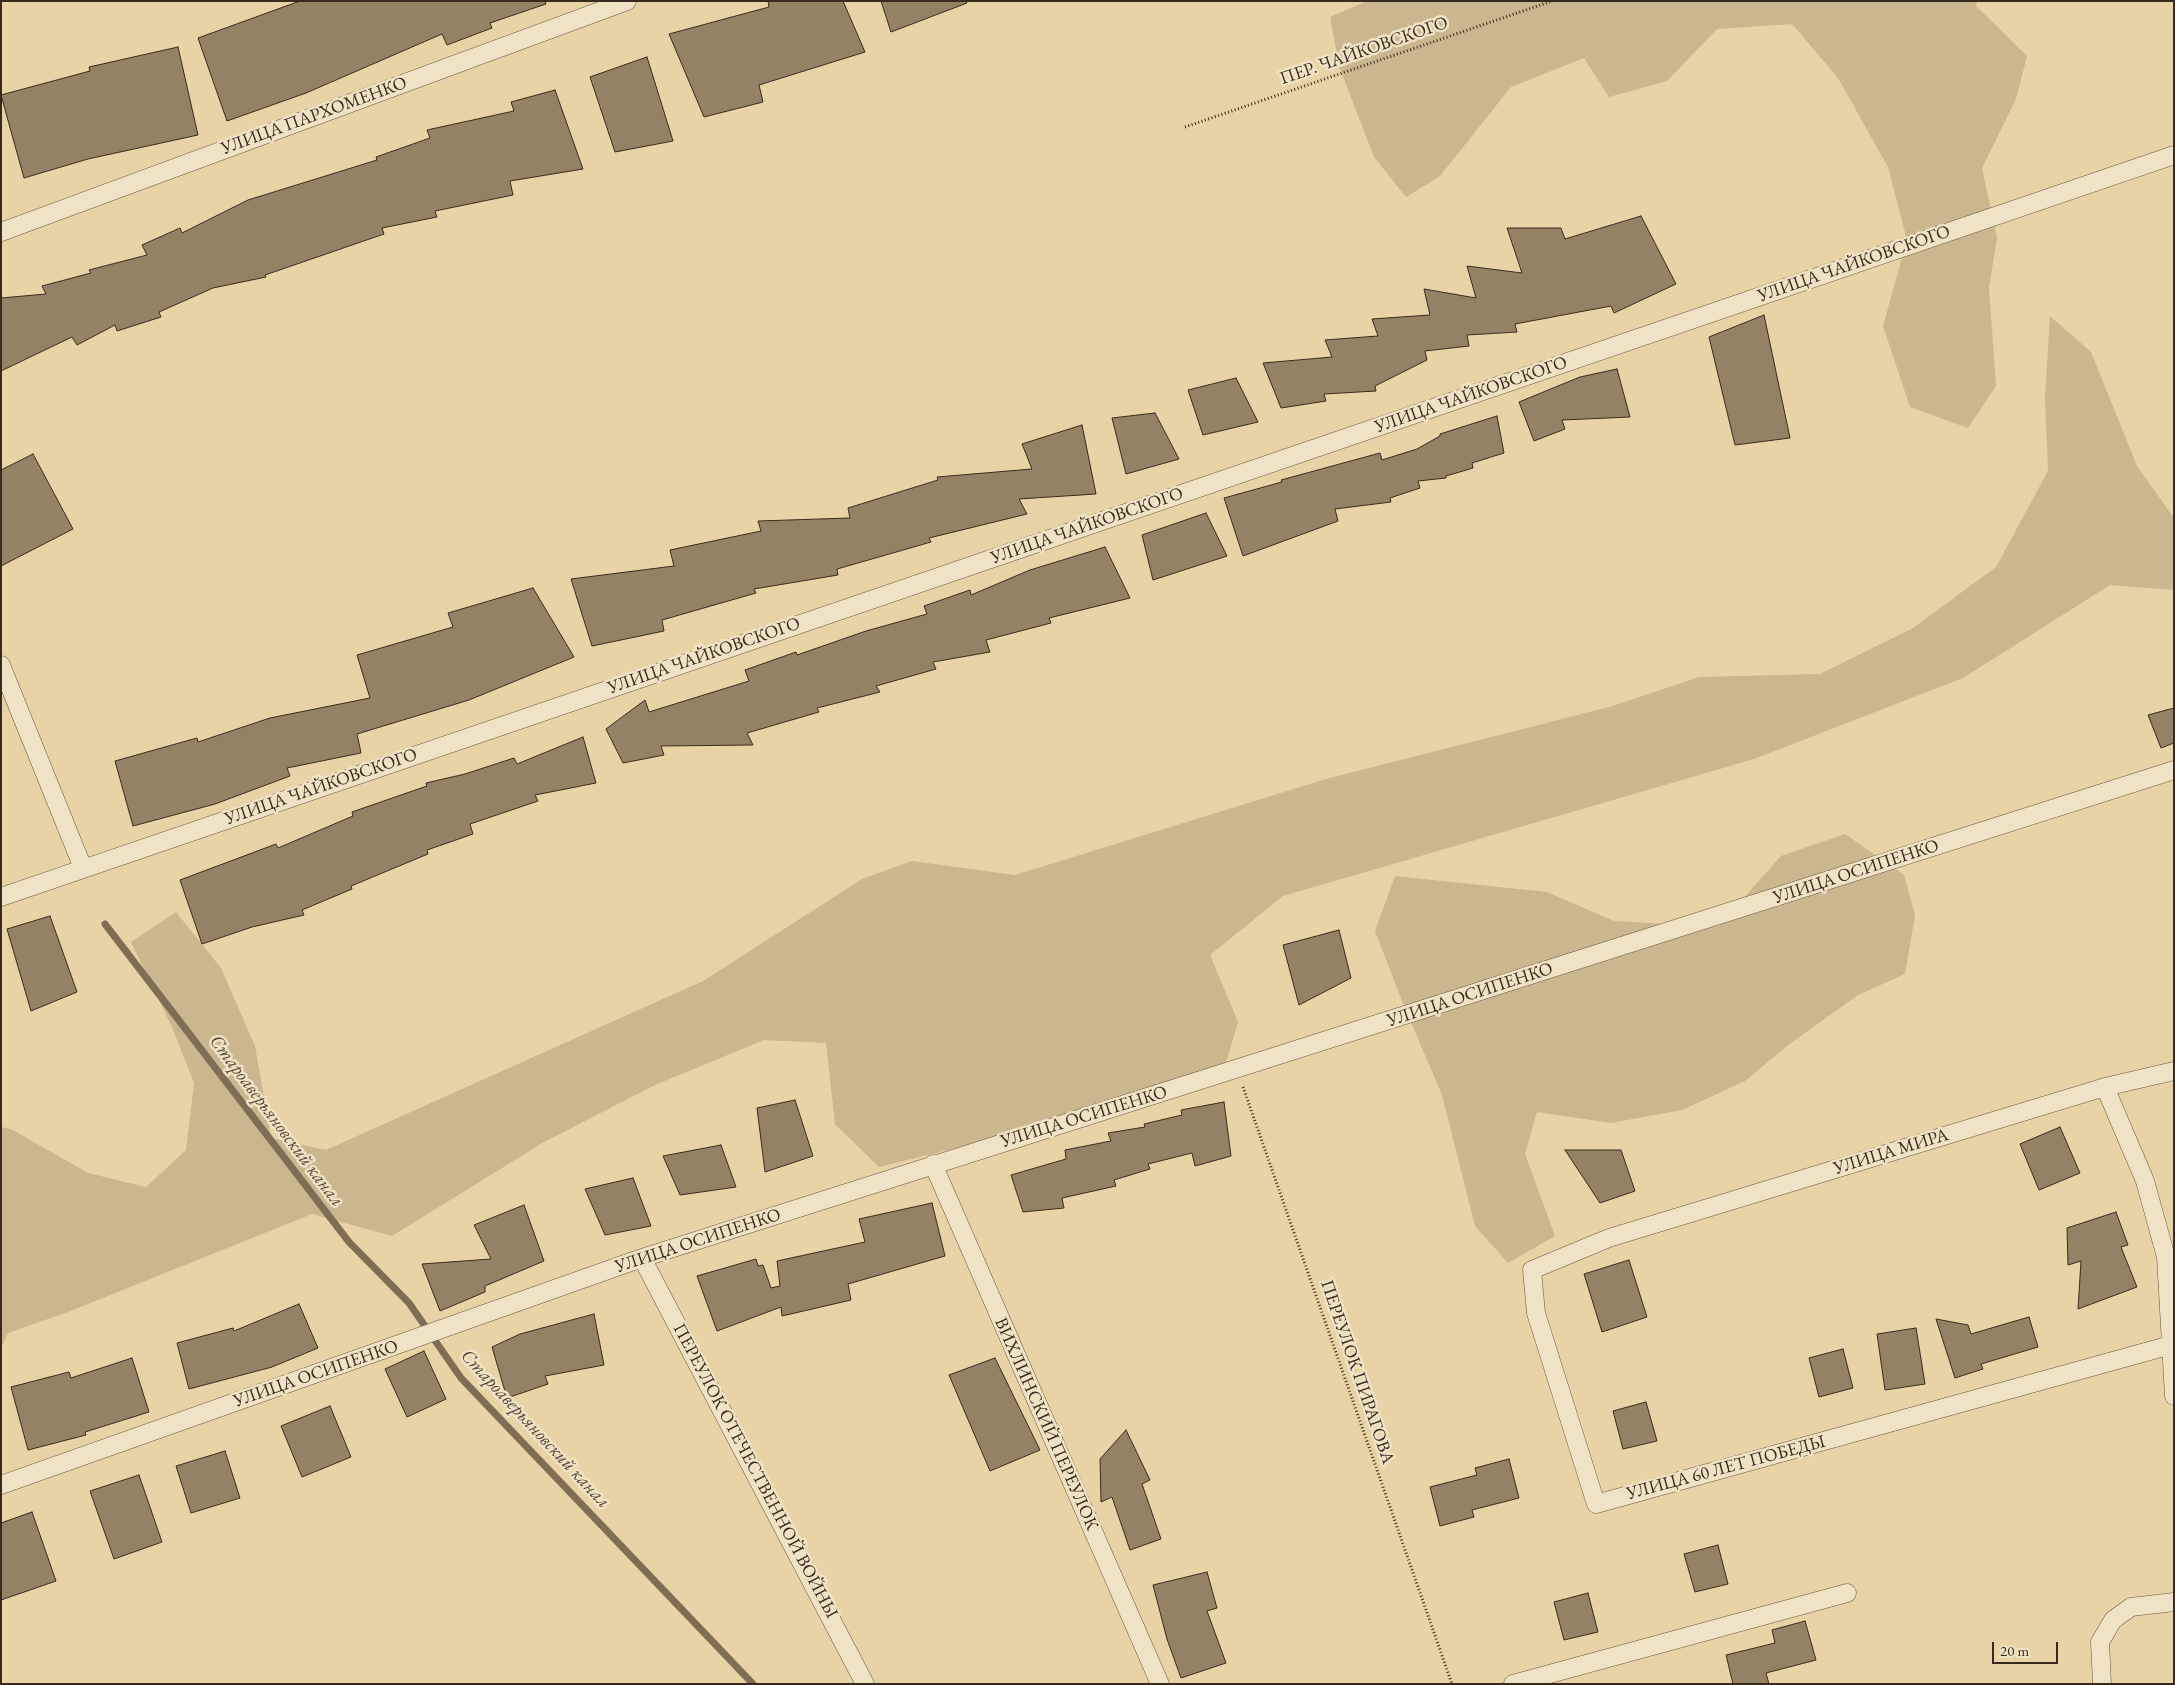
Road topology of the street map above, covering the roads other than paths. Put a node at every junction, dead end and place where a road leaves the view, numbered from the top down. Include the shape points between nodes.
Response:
1 (627, 1) edge
2 (2174, 155) edge
3 (1, 232) edge
4 (1, 665) edge
5 (2174, 770) edge
6 (84, 868) junction
7 (1, 897) edge
8 (2174, 1071) edge
9 (2106, 1087) junction
10 (934, 1164) junction
11 (1609, 1238) joint
12 (642, 1258) junction
13 (2171, 1345) junction
14 (2174, 1396) edge
15 (1, 1485) edge
16 (1847, 1593) dead end
17 (2174, 1602) edge
18 (865, 1684) edge
19 (1160, 1684) edge
20 (1513, 1684) edge
21 (2102, 1684) edge

1 - 3 street, УЛИЦА ПАРХОМЕНКО
2 - 6 street, УЛИЦА ЧАЙКОВСКОГО
4 - 6 street
5 - 10 street, УЛИЦА ОСИПЕНКО
6 - 7 street, УЛИЦА ЧАЙКОВСКОГО
8 - 9 street, УЛИЦА МИРА
9 - 11 street, УЛИЦА МИРА
9 - 13 street via 2145,1182 2166,1257
10 - 12 street, УЛИЦА ОСИПЕНКО
10 - 19 street, ВИХЛИНСКИЙ ПЕРЕУЛОК
11 - 13 street, УЛИЦА 60 ЛЕТ ПОБЕДЫ via 1532,1270 1536,1313 1596,1504
12 - 15 street, УЛИЦА ОСИПЕНКО
12 - 18 street, ПЕРЕУЛОК ОТЕЧЕСТВЕННОЙ ВОЙНЫ
13 - 14 street
16 - 20 street
17 - 21 street via 2131,1607 2113,1620 2100,1642

